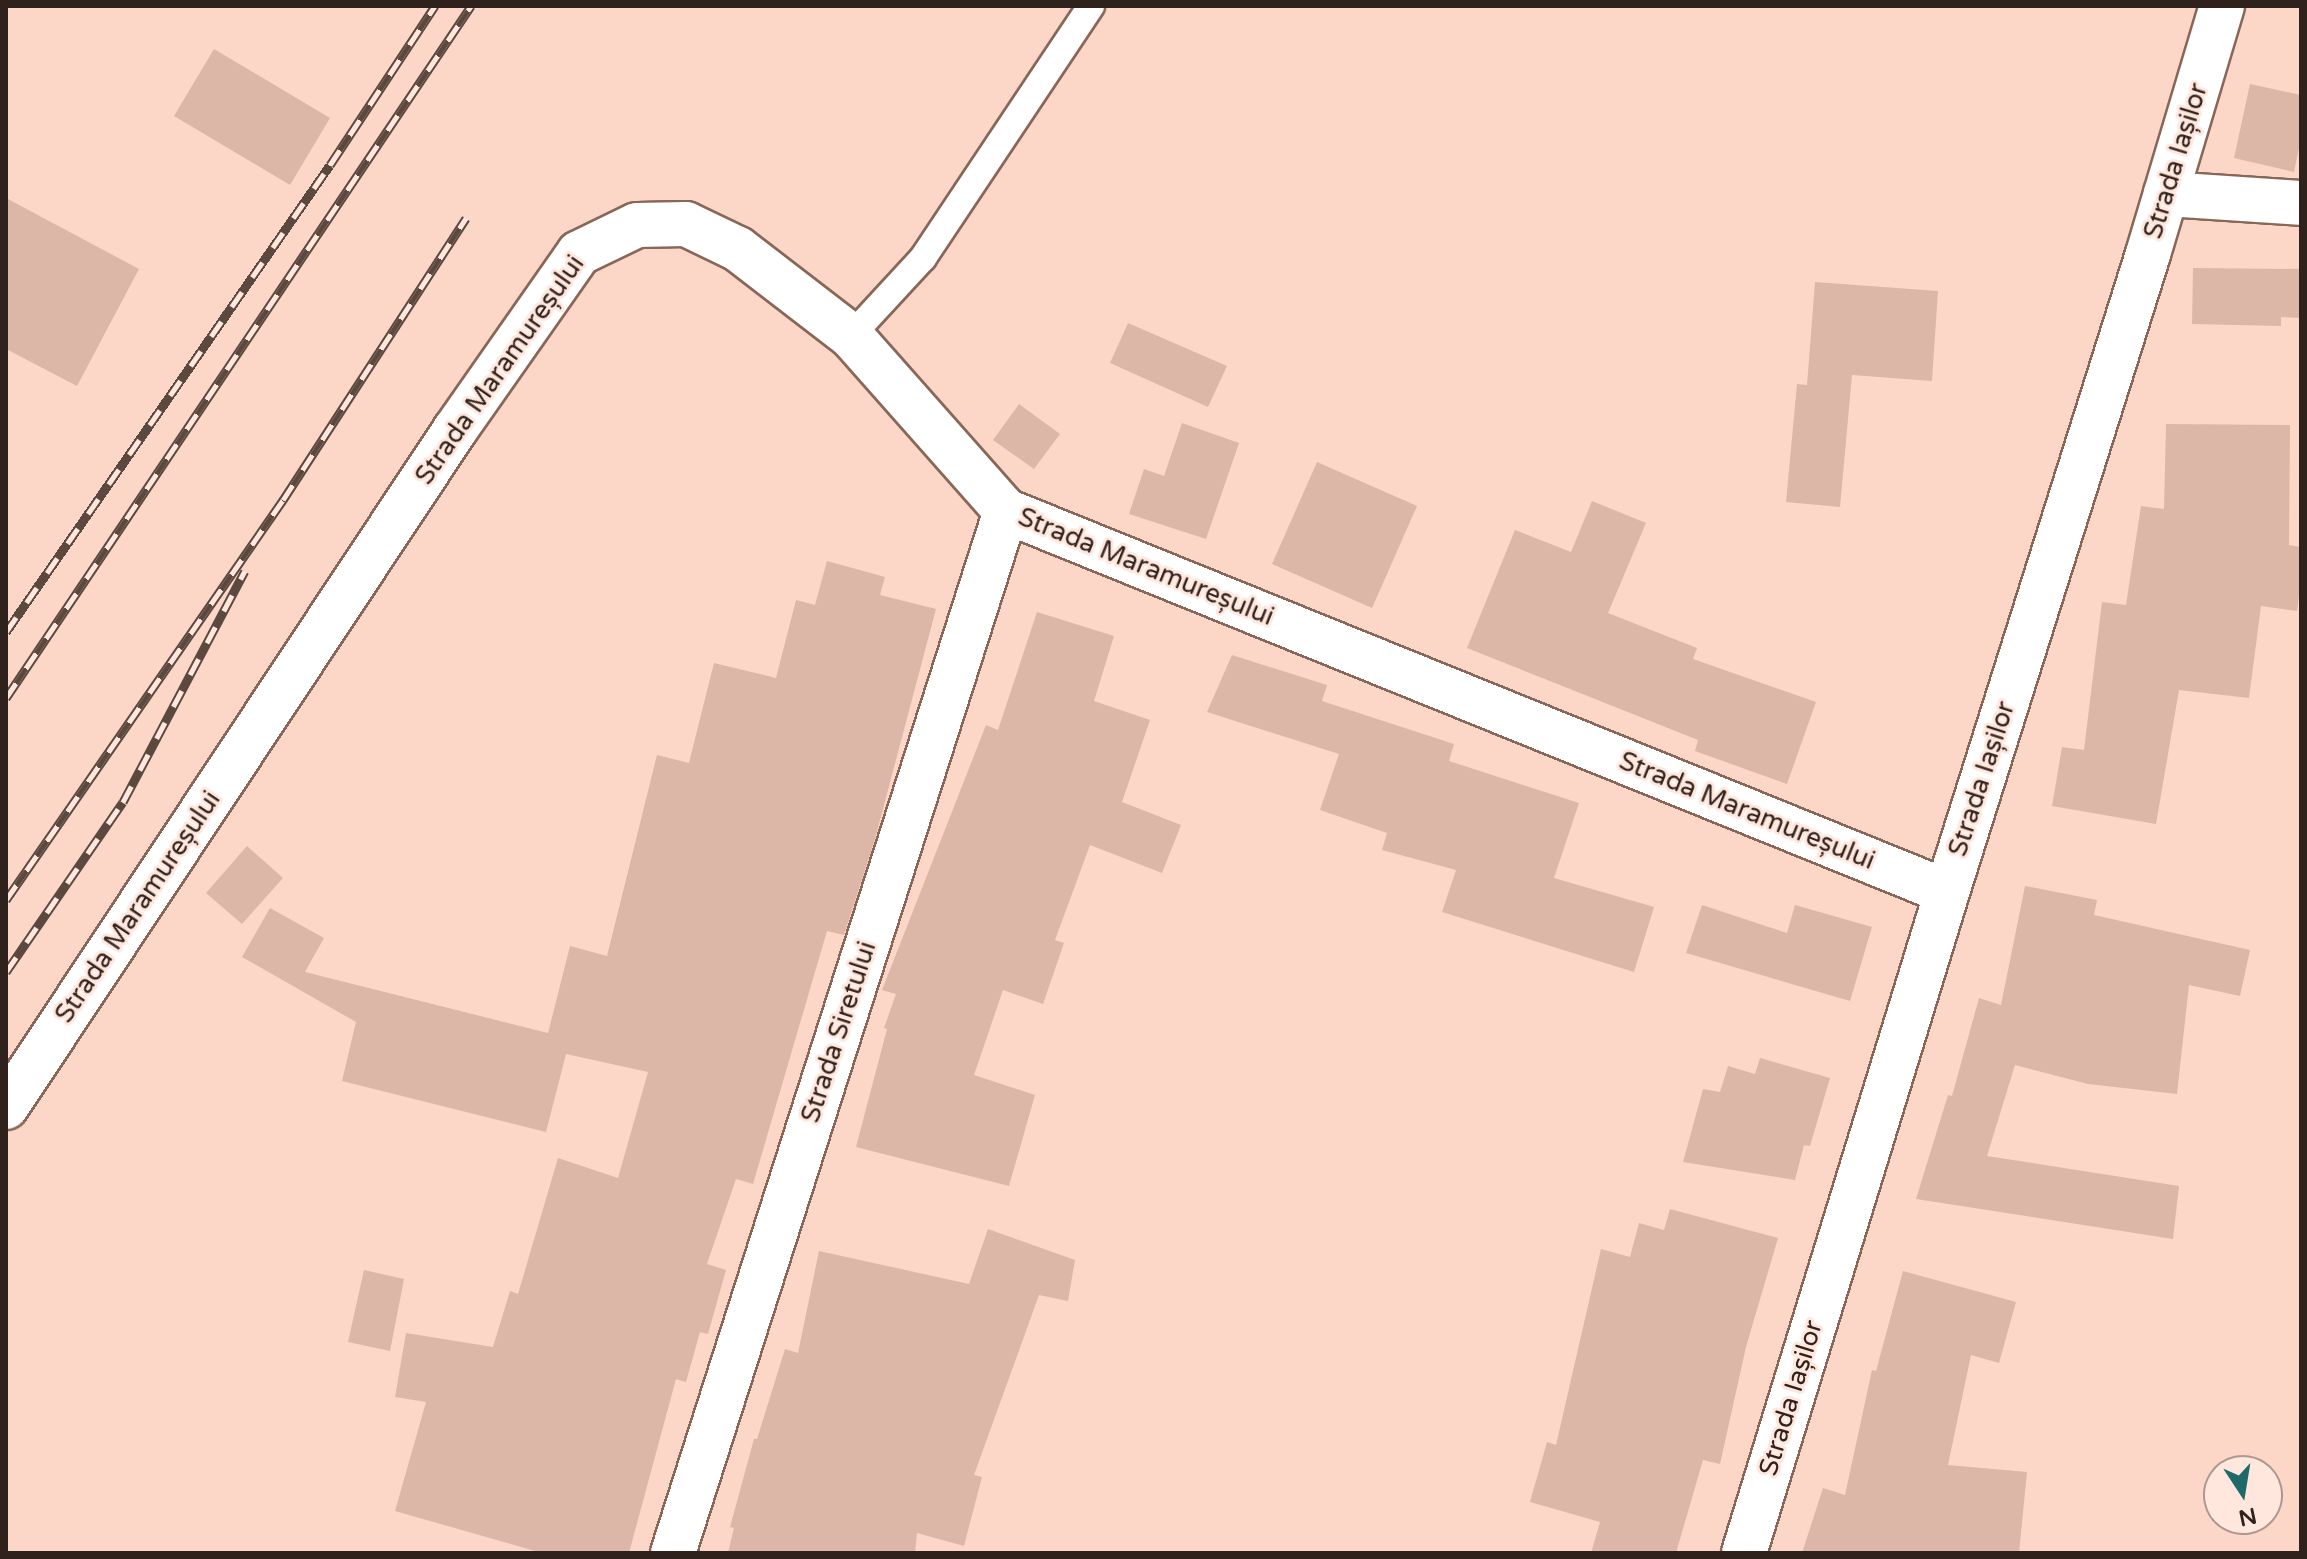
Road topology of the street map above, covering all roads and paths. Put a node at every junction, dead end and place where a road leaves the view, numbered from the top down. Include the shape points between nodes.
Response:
1 (1091, 6) edge
2 (2222, 6) edge
3 (2166, 194) junction
4 (2301, 203) edge
5 (851, 336) junction
6 (1006, 511) junction
7 (1947, 892) junction
8 (6, 1107) edge
9 (673, 1553) edge
10 (1744, 1553) edge

1 - 5 lane via 923,258
2 - 3 street, Strada Iașilor
3 - 4 street
3 - 7 street, Strada Iașilor
5 - 6 street, Strada Maramureșului
5 - 8 street, Strada Maramureșului via 738,249 686,224 637,225 579,253 455,430
6 - 7 street, Strada Maramureșului
6 - 9 street, Strada Siretului
7 - 10 street, Strada Iașilor

